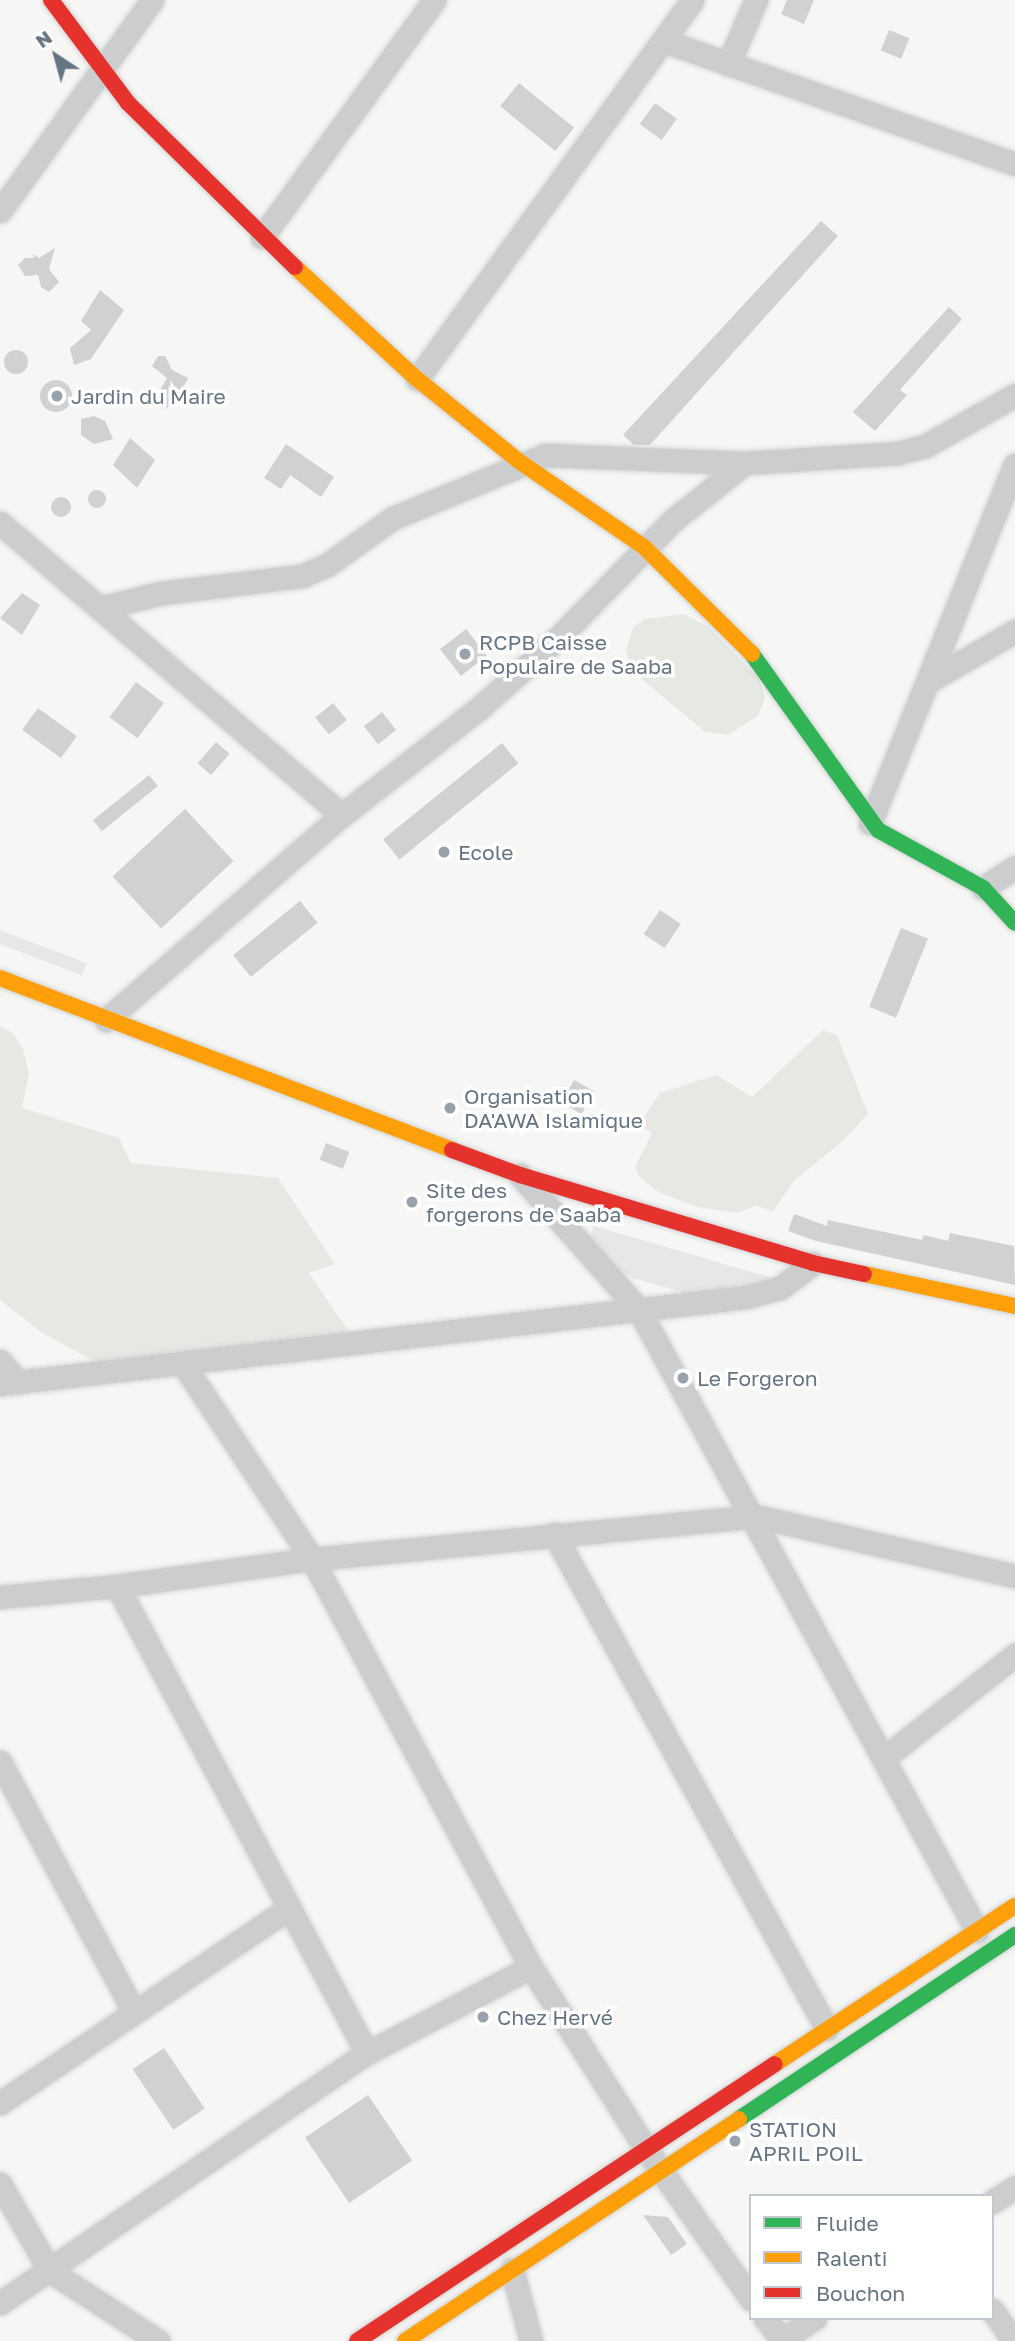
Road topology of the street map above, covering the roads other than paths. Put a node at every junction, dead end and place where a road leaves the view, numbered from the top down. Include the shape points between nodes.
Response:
1 (51, 0) edge
2 (152, 0) edge
3 (434, 0) edge
4 (692, 0) edge
5 (756, 0) edge
6 (664, 40) junction
7 (728, 64) junction
8 (105, 68) junction
9 (1015, 164) edge
10 (0, 211) edge
11 (262, 237) junction
12 (417, 379) junction
13 (1015, 395) edge
14 (520, 463) junction
15 (745, 463) junction
16 (1015, 465) edge
17 (0, 523) edge
18 (644, 547) junction
19 (100, 608) junction
20 (1015, 631) edge
21 (927, 682) junction
22 (342, 815) junction
23 (870, 823) junction
24 (1015, 867) edge
25 (983, 888) junction
26 (1015, 923) edge
27 (0, 978) edge
28 (106, 1020) junction
29 (520, 1175) junction
30 (813, 1263) junction
31 (1015, 1306) edge
32 (639, 1310) junction
33 (0, 1360) edge
34 (183, 1364) junction
35 (9, 1383) edge
36 (755, 1516) junction
37 (554, 1535) junction
38 (312, 1559) junction
39 (1015, 1576) edge
40 (117, 1586) junction
41 (0, 1597) edge
42 (1015, 1655) edge
43 (884, 1758) junction
44 (0, 1762) edge
45 (1015, 1906) edge
46 (288, 1909) junction
47 (977, 1931) junction
48 (1015, 1935) edge
49 (531, 1967) junction
50 (134, 2012) junction
51 (827, 2029) junction
52 (367, 2053) junction
53 (0, 2102) edge
54 (646, 2149) junction
55 (661, 2169) junction
56 (0, 2184) edge
57 (1015, 2187) edge
58 (994, 2201) edge
59 (512, 2269) junction
60 (50, 2271) junction
61 (749, 2296) edge
62 (0, 2303) edge
63 (994, 2313) edge
64 (766, 2320) edge
65 (812, 2320) edge
66 (158, 2341) edge
67 (357, 2341) edge
68 (405, 2341) edge
69 (531, 2341) edge
70 (782, 2341) edge
71 (1014, 2341) edge

1 - 8 street
2 - 8 street
3 - 11 street
4 - 6 street
5 - 7 street
6 - 7 street
6 - 12 street
7 - 9 street
8 - 10 street
8 - 11 street via 128,103
11 - 12 street
12 - 14 street
13 - 15 street via 925,446 898,453
14 - 15 street via 558,454
14 - 18 street
14 - 19 street via 393,518 327,565 302,576 160,593
15 - 18 street
16 - 21 street
17 - 19 street
18 - 22 street via 558,638 477,710
18 - 23 street via 766,670
19 - 22 street
20 - 21 street
21 - 23 street
22 - 28 street
23 - 25 street
24 - 25 street
25 - 26 street
27 - 28 street
28 - 29 street
29 - 30 street
29 - 32 street
30 - 31 street
30 - 32 street via 780,1288 746,1297
32 - 34 street
32 - 36 street
33 - 35 street
34 - 35 street
34 - 38 street
36 - 37 street
36 - 39 street
36 - 43 street
37 - 38 street
37 - 51 street
38 - 40 street
38 - 49 street
40 - 41 street
40 - 46 street
42 - 43 street
43 - 47 street
44 - 50 street
45 - 47 street
46 - 50 street
46 - 52 street
47 - 51 street
48 - 55 street
49 - 52 street
49 - 54 street
50 - 53 street
51 - 54 street
52 - 60 street
54 - 55 street
54 - 67 street
55 - 59 street
55 - 61 street
56 - 60 street
57 - 58 street
59 - 68 street
59 - 69 street
60 - 62 street
60 - 66 street
63 - 71 street
64 - 70 street
65 - 70 street

